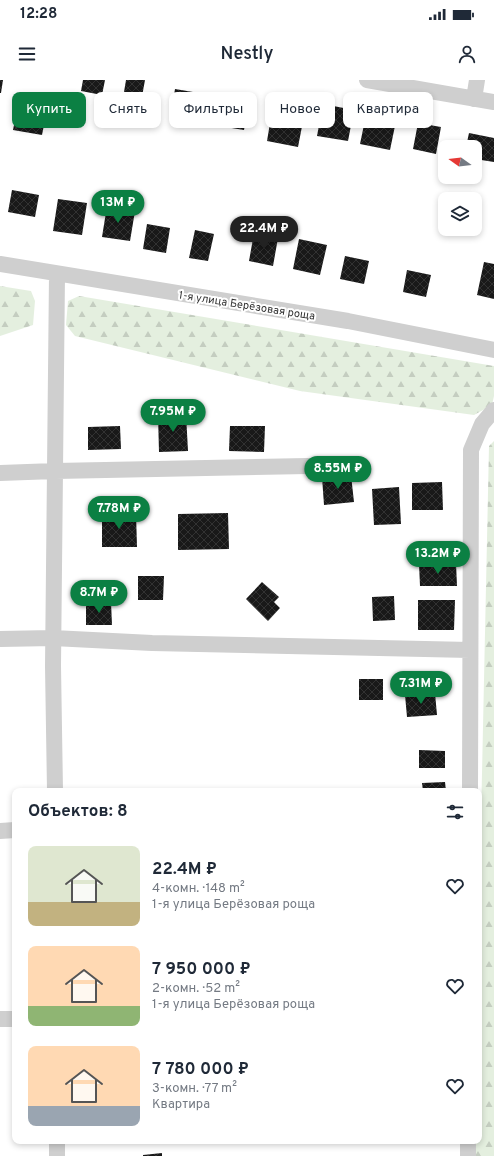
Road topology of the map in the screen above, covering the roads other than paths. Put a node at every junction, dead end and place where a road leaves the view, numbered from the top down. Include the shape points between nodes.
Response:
1 (367, 80) edge
2 (477, 80) edge
3 (474, 99) junction
4 (494, 102) edge
5 (0, 264) edge
6 (57, 274) junction
7 (494, 350) edge
8 (494, 410) edge
9 (308, 466) dead end
10 (55, 471) junction
11 (0, 473) edge
12 (53, 638) junction
13 (0, 639) edge
14 (470, 650) junction
15 (55, 788) edge
16 (470, 788) edge
17 (12, 830) edge
18 (0, 831) edge
19 (0, 1019) edge
20 (12, 1019) edge
21 (57, 1144) edge
22 (468, 1144) edge
23 (57, 1156) edge
24 (468, 1156) edge

1 - 3 street
2 - 3 street
3 - 4 street
5 - 6 street, 1-я улица Берёзовая роща
6 - 7 street, 1-я улица Берёзовая роща via 348,321
6 - 10 street
8 - 14 street via 482,424 471,450
9 - 10 street
10 - 11 street
10 - 12 street
12 - 13 street
12 - 14 street via 152,643
12 - 15 street
14 - 16 street
17 - 18 street
19 - 20 street
21 - 23 street
22 - 24 street

